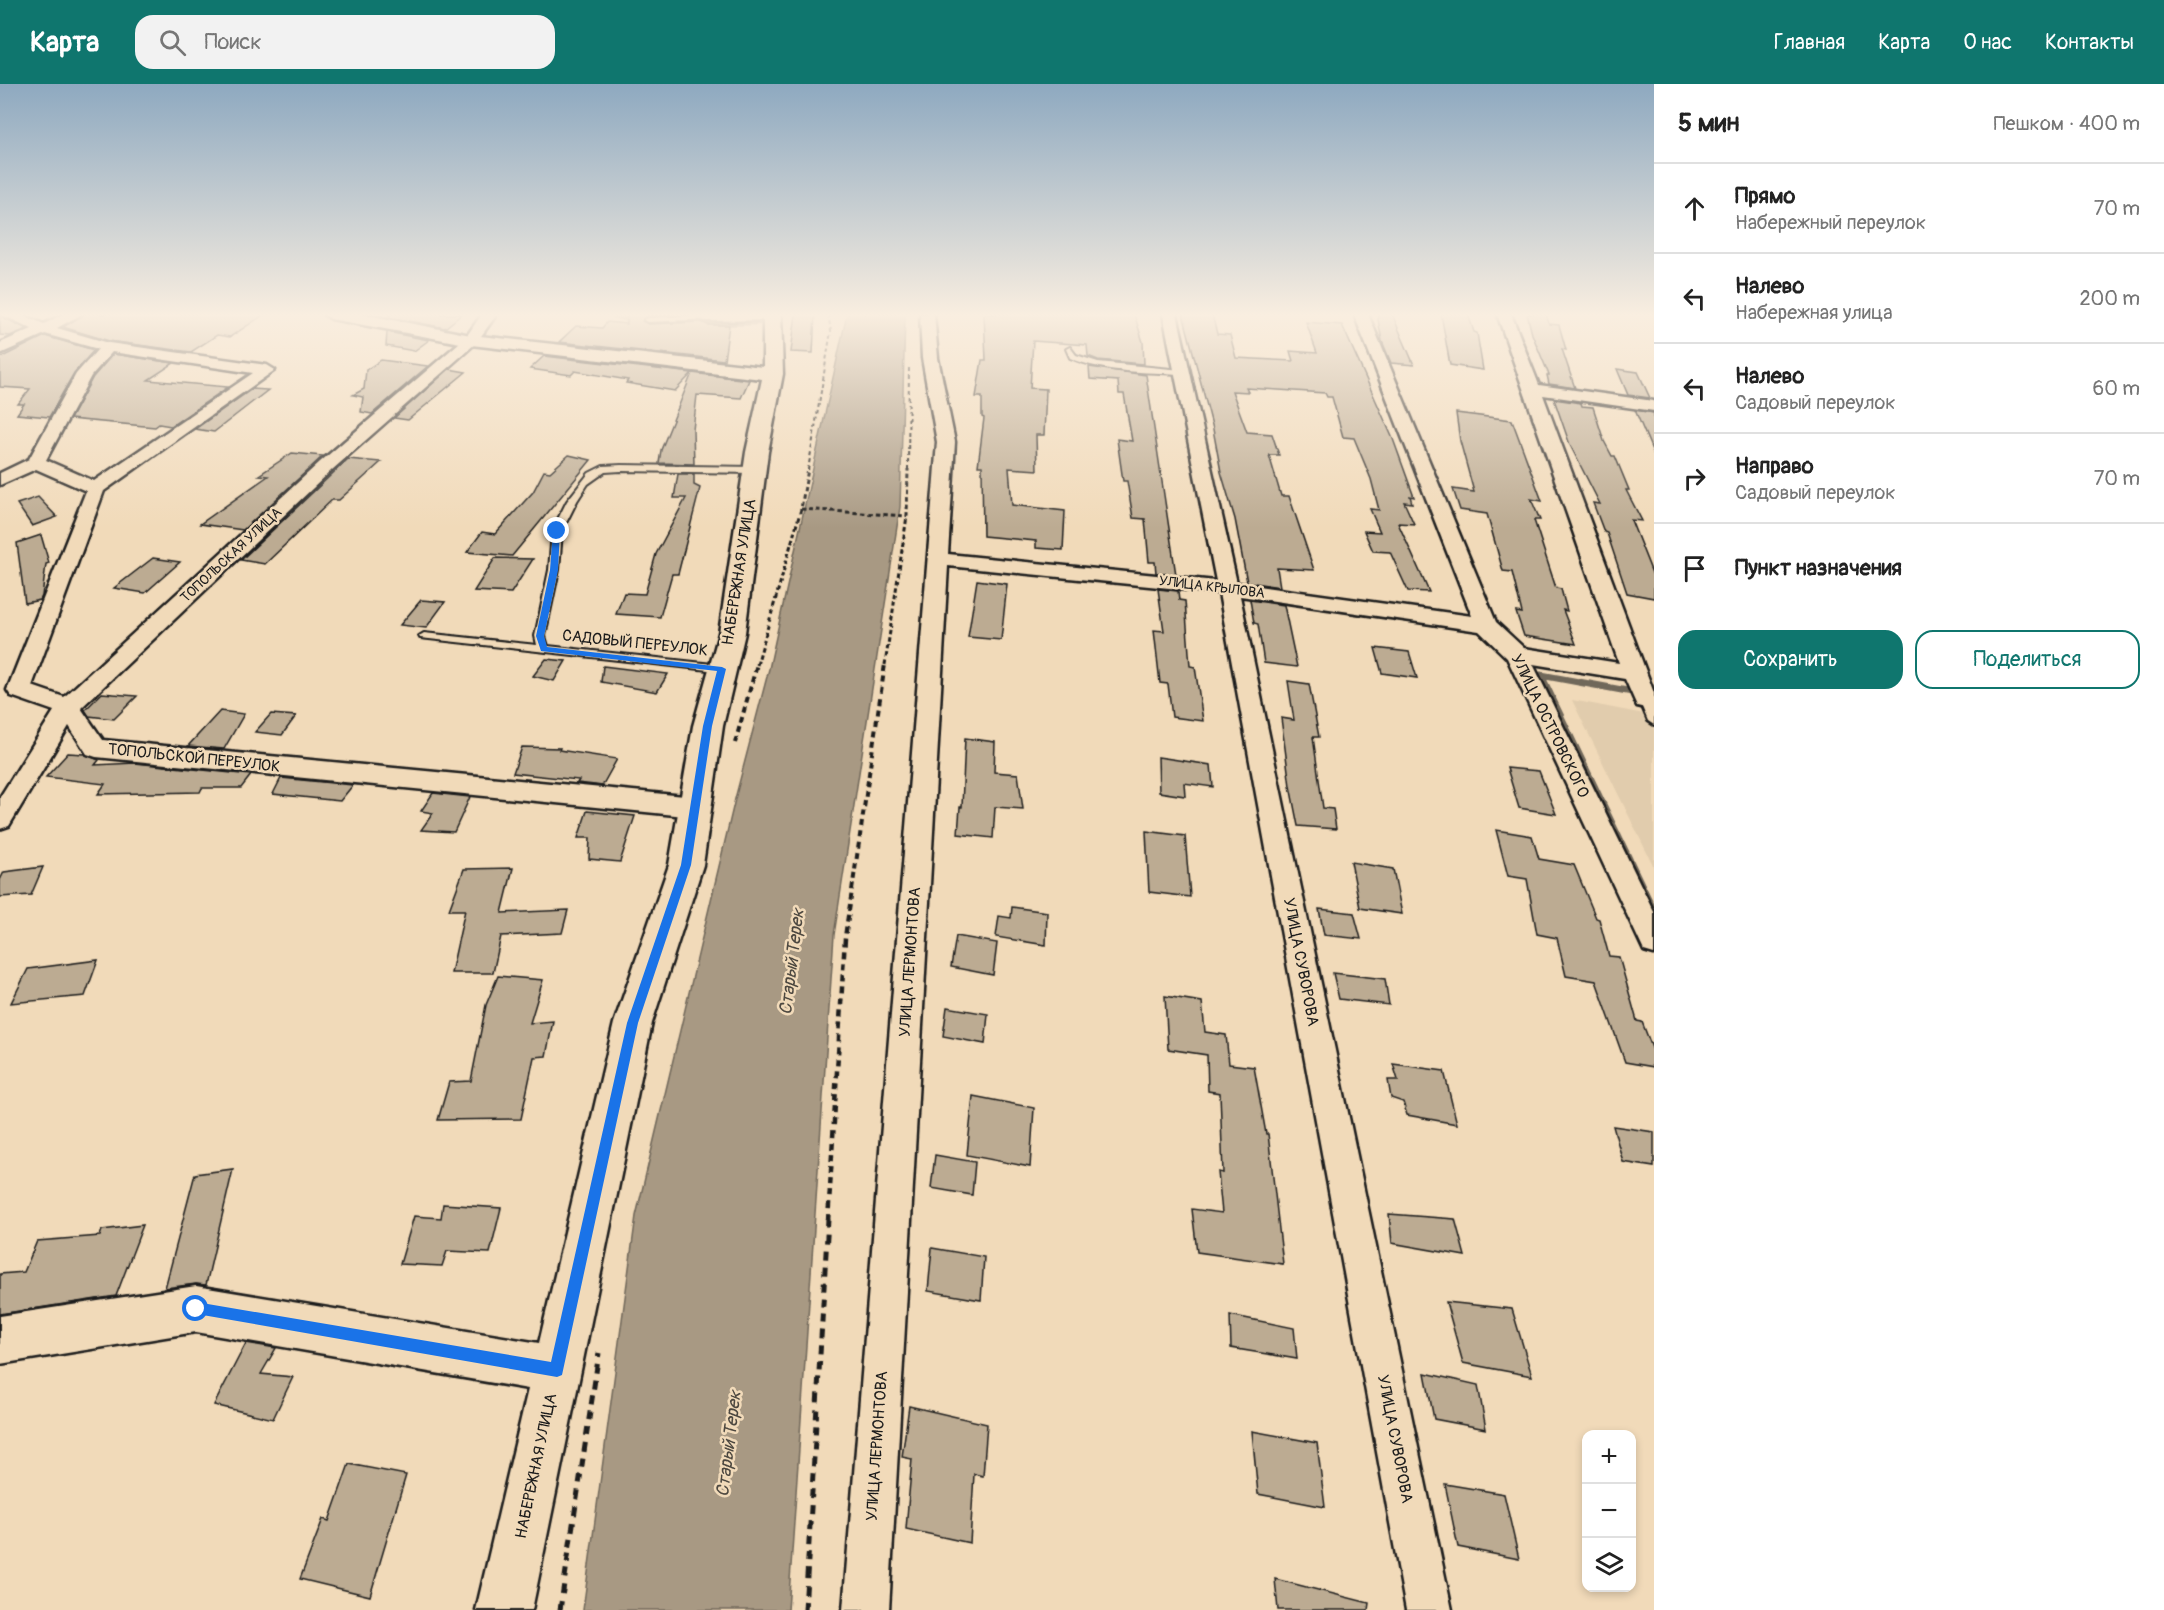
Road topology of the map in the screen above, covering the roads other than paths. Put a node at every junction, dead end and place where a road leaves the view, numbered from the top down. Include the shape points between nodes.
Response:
1 (78, 385) edge
2 (245, 385) edge
3 (419, 385) edge
4 (771, 385) edge
5 (935, 385) edge
6 (1185, 385) edge
7 (1390, 385) edge
8 (1532, 385) edge
9 (1533, 389) junction
10 (1654, 406) edge
11 (36, 462) junction
12 (755, 470) junction
13 (0, 480) edge
14 (96, 488) junction
15 (938, 559) junction
16 (1228, 588) junction
17 (1486, 625) junction
18 (424, 636) dead end
19 (544, 650) junction
20 (1517, 654) junction
21 (722, 669) junction
22 (1634, 673) junction
23 (1649, 701) edge
24 (68, 707) junction
25 (1654, 722) edge
26 (695, 807) junction
27 (0, 819) edge
28 (1654, 942) edge
29 (0, 1340) edge
30 (557, 1370) junction
31 (504, 1610) edge
32 (866, 1610) edge
33 (1429, 1610) edge

1 - 11 street
2 - 14 street
3 - 24 street, ТОПОЛЬСКАЯ УЛИЦА via 326,466
4 - 12 main road, НАБЕРЕЖНАЯ УЛИЦА
5 - 15 street, УЛИЦА ЛЕРМОНТОВА via 946,442
6 - 16 street, УЛИЦА СУВОРОВА
7 - 17 street, УЛИЦА ОСТРОВСКОГО
8 - 9 street
9 - 10 street
9 - 22 street
11 - 13 street
11 - 14 street
12 - 19 lane, САДОВЫЙ ПЕРЕУЛОК via 621,468 603,469 592,475 572,501 557,531 554,570 540,636
12 - 21 main road, НАБЕРЕЖНАЯ УЛИЦА via 732,633
14 - 24 street via 19,690
15 - 16 street, УЛИЦА КРЫЛОВА
15 - 32 street, УЛИЦА ЛЕРМОНТОВА
16 - 17 street, УЛИЦА КРЫЛОВА
16 - 33 street, УЛИЦА СУВОРОВА
17 - 20 street, УЛИЦА ОСТРОВСКОГО
18 - 19 lane, САДОВЫЙ ПЕРЕУЛОК
19 - 21 lane, САДОВЫЙ ПЕРЕУЛОК
20 - 22 street
20 - 28 street, УЛИЦА ОСТРОВСКОГО
21 - 26 main road, НАБЕРЕЖНАЯ УЛИЦА
22 - 23 street
23 - 25 lane
24 - 26 street, ТОПОЛЬСКОЙ ПЕРЕУЛОК via 96,748
24 - 27 street, ТОПОЛЬСКАЯ УЛИЦА
26 - 30 main road, НАБЕРЕЖНАЯ УЛИЦА via 686,865 633,1023
29 - 30 main road via 196,1309
30 - 31 main road, НАБЕРЕЖНАЯ УЛИЦА

